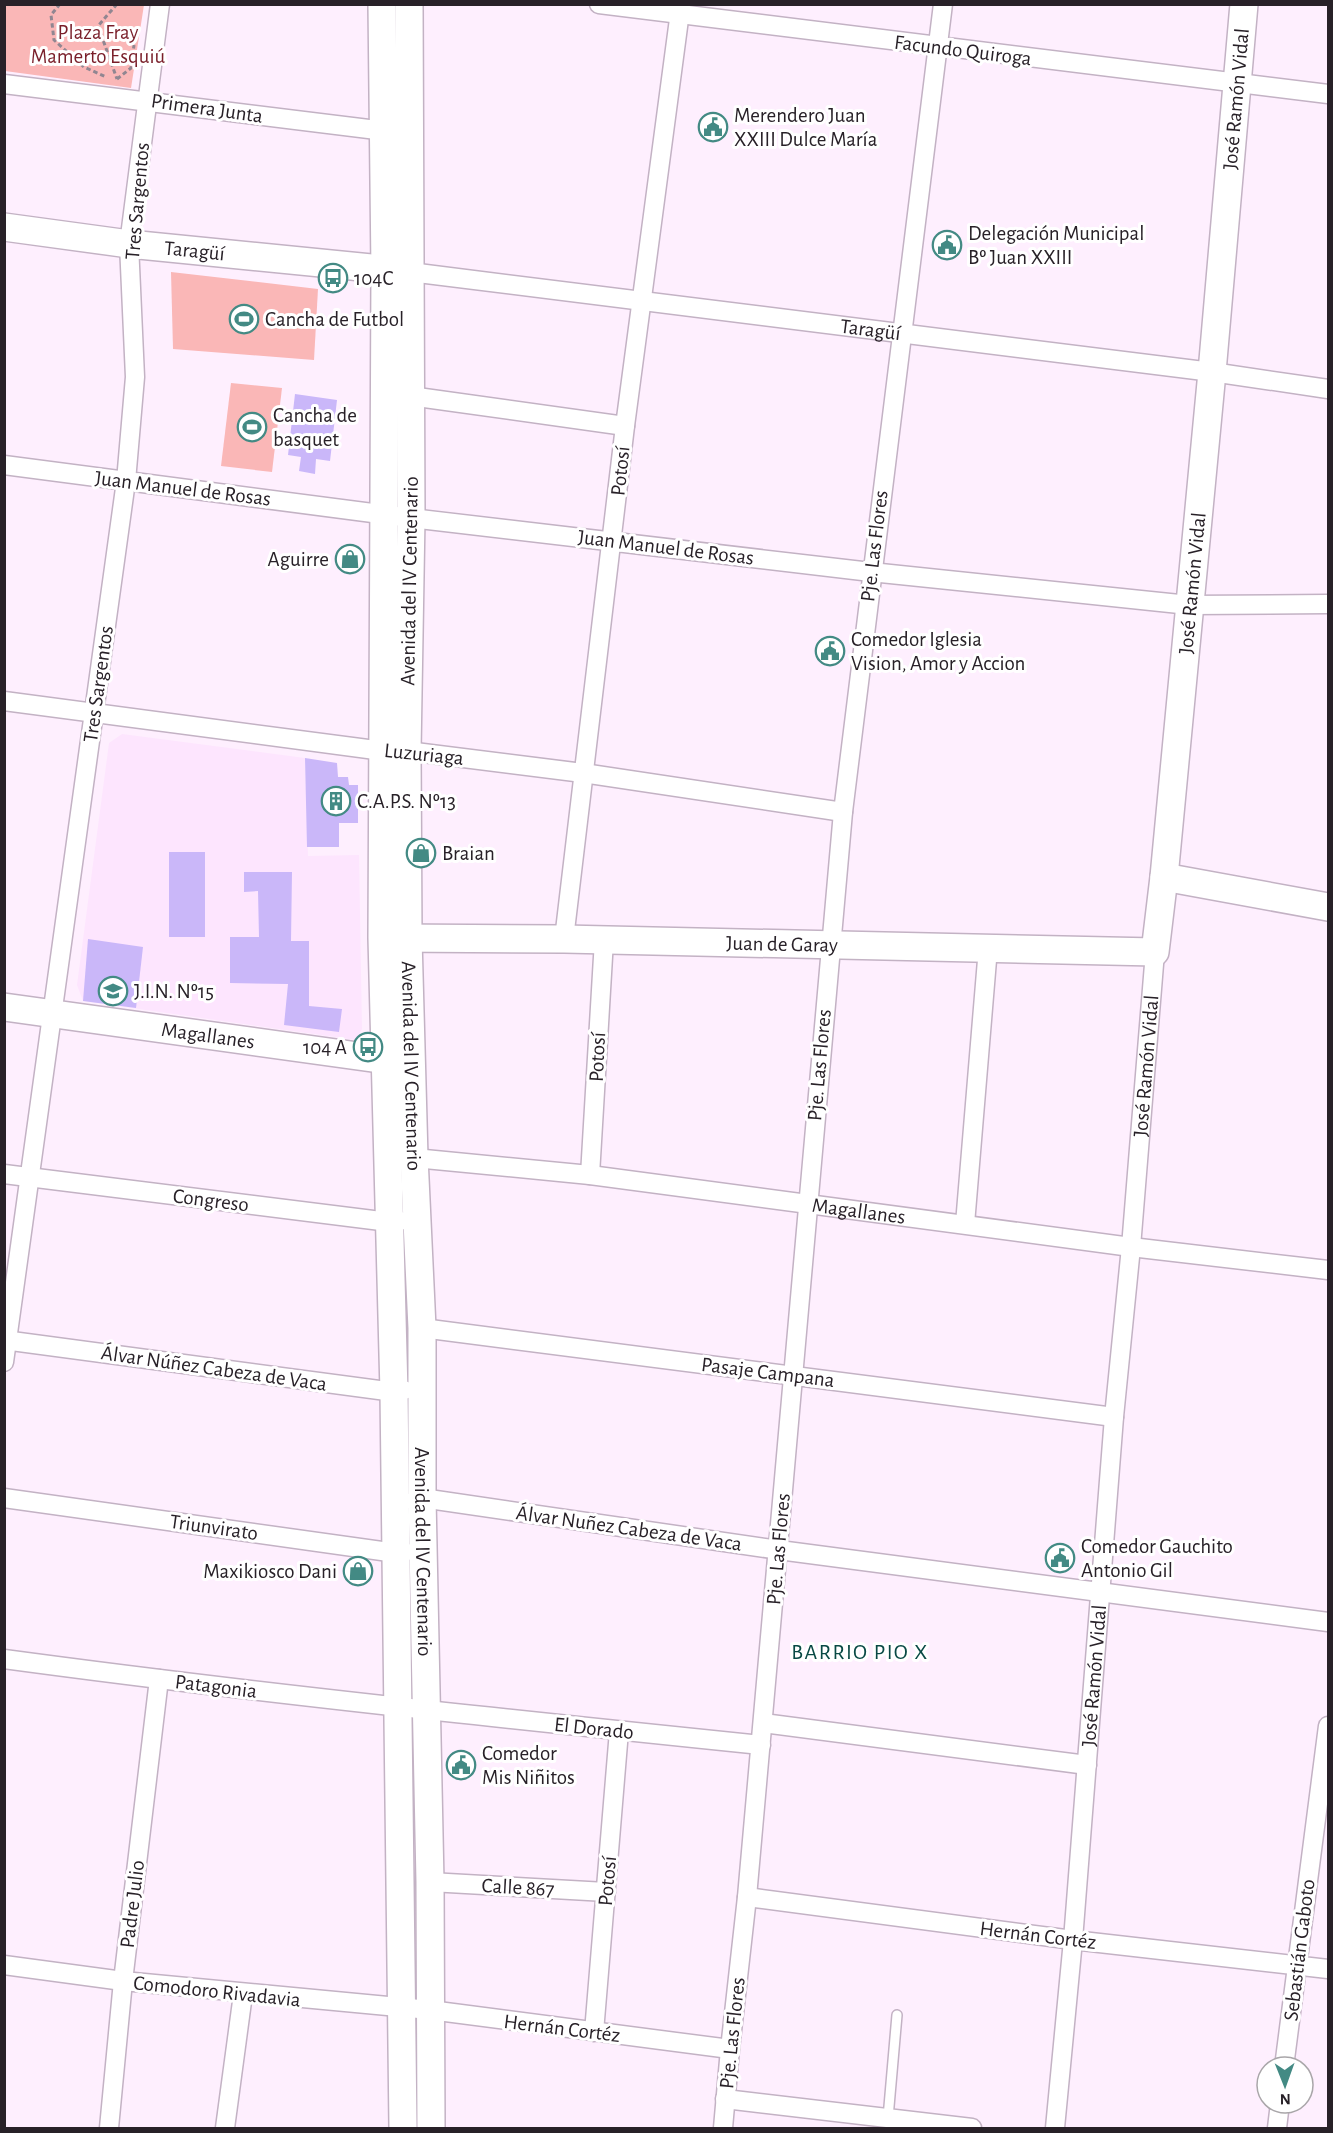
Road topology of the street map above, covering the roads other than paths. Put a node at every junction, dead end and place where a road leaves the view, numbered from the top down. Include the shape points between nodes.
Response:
1 (160, 4) edge
2 (382, 4) edge
3 (409, 4) edge
4 (599, 4) edge
5 (943, 4) edge
6 (1244, 4) edge
7 (680, 9) edge
8 (937, 47) junction
9 (1236, 82) junction
10 (4, 84) edge
11 (1329, 94) edge
12 (147, 100) junction
13 (382, 132) junction
14 (410, 134) junction
15 (4, 227) edge
16 (129, 244) junction
17 (397, 271) junction
18 (643, 300) junction
19 (900, 334) junction
20 (1212, 372) junction
21 (1329, 389) edge
22 (410, 396) junction
23 (625, 426) junction
24 (4, 465) edge
25 (126, 480) junction
26 (382, 513) junction
27 (411, 518) junction
28 (612, 541) junction
29 (871, 572) junction
30 (1329, 604) edge
31 (1189, 605) junction
32 (4, 701) edge
33 (94, 713) junction
34 (395, 751) junction
35 (583, 773) junction
36 (843, 812) junction
37 (1164, 877) junction
38 (1329, 907) edge
39 (395, 938) junction
40 (564, 939) junction
41 (604, 940) junction
42 (830, 946) junction
43 (988, 948) junction
44 (1155, 952) junction
45 (4, 1007) edge
46 (52, 1014) junction
47 (384, 1060) junction
48 (411, 1064) junction
49 (414, 1157) junction
50 (387, 1158) junction
51 (4, 1174) edge
52 (590, 1175) junction
53 (29, 1178) junction
54 (807, 1204) junction
55 (417, 1220) junction
56 (389, 1222) junction
57 (965, 1224) junction
58 (1131, 1247) junction
59 (1329, 1270) edge
60 (422, 1328) junction
61 (6, 1340) edge
62 (4, 1362) edge
63 (792, 1375) junction
64 (423, 1387) junction
65 (394, 1392) junction
66 (1114, 1417) junction
67 (4, 1498) edge
68 (422, 1498) junction
69 (395, 1508) junction
70 (424, 1550) junction
71 (779, 1550) junction
72 (396, 1553) junction
73 (1102, 1591) junction
74 (1329, 1622) edge
75 (4, 1659) edge
76 (159, 1680) junction
77 (399, 1707) junction
78 (428, 1710) junction
79 (763, 1723) junction
80 (1329, 1726) edge
81 (619, 1731) junction
82 (760, 1745) junction
83 (1087, 1765) junction
84 (430, 1882) junction
85 (606, 1892) junction
86 (747, 1897) junction
87 (1073, 1940) junction
88 (4, 1965) edge
89 (1297, 1965) junction
90 (1329, 1969) edge
91 (123, 1981) junction
92 (243, 1994) junction
93 (400, 2009) junction
94 (430, 2010) junction
95 (897, 2014) dead end
96 (594, 2032) junction
97 (730, 2049) junction
98 (1286, 2055) edge
99 (724, 2099) junction
100 (888, 2118) junction
101 (109, 2128) edge
102 (225, 2128) edge
103 (403, 2128) edge
104 (431, 2128) edge
105 (723, 2128) edge
106 (972, 2128) edge
107 (1055, 2128) edge

1 - 12 street, Tres Sargentos
2 - 13 main road, Avenida del IV Centenario
3 - 14 main road, Avenida del IV Centenario
4 - 7 street, Facundo Quiroga
5 - 8 street, Pje. Las Flores
6 - 9 main road, José Ramón Vidal
7 - 8 street, Facundo Quiroga
7 - 18 street, Potosí
8 - 9 street, Facundo Quiroga
8 - 19 street, Pje. Las Flores
9 - 11 street, Facundo Quiroga
9 - 20 main road, José Ramón Vidal
10 - 12 street, Primera Junta
12 - 13 street, Primera Junta
12 - 16 street, Tres Sargentos
13 - 14 street, Primera Junta
13 - 17 main road, Avenida del IV Centenario
14 - 17 main road, Avenida del IV Centenario
15 - 16 main road, Taragüí
16 - 17 main road, Taragüí
16 - 25 street, Tres Sargentos via 135,377
17 - 18 street, Taragüí
17 - 22 main road, Avenida del IV Centenario
17 - 26 main road, Avenida del IV Centenario
18 - 19 street, Taragüí
18 - 23 street, Potosí
19 - 20 street, Taragüí
19 - 29 street, Pje. Las Flores
20 - 21 street, Taragüí
20 - 31 main road, José Ramón Vidal
22 - 23 street
22 - 27 main road, Avenida del IV Centenario
23 - 28 street, Potosí
24 - 25 street, Juan Manuel de Rosas
25 - 26 street, Juan Manuel de Rosas
25 - 33 street, Tres Sargentos
26 - 27 street, Juan Manuel de Rosas
26 - 34 main road, Avenida del IV Centenario
27 - 28 street, Juan Manuel de Rosas
27 - 34 main road, Avenida del IV Centenario
28 - 29 street, Juan Manuel de Rosas
28 - 35 street, Potosí
29 - 31 street, Juan Manuel de Rosas
29 - 36 street, Pje. Las Flores
30 - 31 street, Juan Manuel de Rosas
31 - 37 main road, José Ramón Vidal
32 - 33 street, Luzuriaga
33 - 34 street, Luzuriaga
33 - 46 street, Tres Sargentos
34 - 35 street, Luzuriaga
34 - 39 main road, Avenida del IV Centenario
35 - 36 street, Luzuriaga
35 - 40 street, Potosí
36 - 42 street, Pje. Las Flores
37 - 38 main road
37 - 44 main road, José Ramón Vidal
39 - 40 main road, Juan de Garay
39 - 47 main road, Avenida del IV Centenario
39 - 48 main road, Avenida del IV Centenario
40 - 41 main road, Juan de Garay
41 - 42 main road, Juan de Garay
41 - 52 street, Potosí
42 - 43 main road, Juan de Garay
42 - 54 street, Pje. Las Flores
43 - 44 main road, Juan de Garay
43 - 57 street
44 - 58 street, José Ramón Vidal
45 - 46 main road, Magallanes
46 - 47 main road, Magallanes
46 - 53 street, Tres Sargentos
47 - 48 main road, Magallanes
47 - 50 main road, Avenida del IV Centenario
48 - 49 main road, Avenida del IV Centenario
49 - 50 street, Magallanes
49 - 52 street, Magallanes
49 - 55 main road, Avenida del IV Centenario
50 - 56 main road, Avenida del IV Centenario
51 - 53 street, Congreso
52 - 54 street, Magallanes
53 - 56 street, Congreso
53 - 61 street, Tres Sargentos
54 - 57 street, Magallanes
54 - 63 street, Pje. Las Flores
55 - 56 street, Congreso
55 - 60 main road, Avenida del IV Centenario
56 - 65 main road, Avenida del IV Centenario
57 - 58 street, Magallanes
58 - 59 street, Magallanes
58 - 66 street, José Ramón Vidal
60 - 63 street, Pasaje Campana
60 - 64 main road, Avenida del IV Centenario
61 - 62 street, Tres Sargentos
61 - 65 street, Álvar Núñez Cabeza de Vaca
63 - 66 street, Pasaje Campana
63 - 71 street, Pje. Las Flores
64 - 65 street, Álvar Núñez Cabeza de Vaca
64 - 68 main road, Avenida del IV Centenario
65 - 69 main road, Avenida del IV Centenario
66 - 73 street, José Ramón Vidal
67 - 72 street, Triunvirato
68 - 69 street, Álvar Nuñez Cabeza de Vaca
68 - 70 main road, Avenida del IV Centenario
68 - 71 street, Álvar Nuñez Cabeza de Vaca
69 - 72 main road, Avenida del IV Centenario
70 - 72 street, Triunvirato
70 - 78 main road, Avenida del IV Centenario
71 - 73 street, Álvar Nuñez Cabeza de Vaca
71 - 79 street, Pje. Las Flores
72 - 77 main road, Avenida del IV Centenario
73 - 74 street, Álvar Nuñez Cabeza de Vaca
73 - 83 street, José Ramón Vidal
75 - 76 street, Patagonia
76 - 77 street, Patagonia
76 - 91 street, Padre Julio
77 - 78 street, Patagonia
77 - 93 main road, Avenida del IV Centenario
78 - 81 street, El Dorado
78 - 84 main road, Avenida del IV Centenario
79 - 82 street, Pje. Las Flores
79 - 83 street
80 - 89 street, Sebastián Gaboto
81 - 82 street, El Dorado
81 - 85 street, Potosí
82 - 86 street, Pje. Las Flores
83 - 87 street, José Ramón Vidal
84 - 85 street, Calle 867
84 - 94 main road, Avenida del IV Centenario
85 - 96 street, Potosí
86 - 87 street, Hernán Cortéz
86 - 97 street, Pje. Las Flores
87 - 89 street, Hernán Cortéz
87 - 107 street, José Ramón Vidal
88 - 91 street, Comodoro Rivadavia
89 - 90 street, Hernán Cortéz
89 - 98 street, Sebastián Gaboto
91 - 92 street, Comodoro Rivadavia
91 - 101 street, Padre Julio
92 - 93 street, Comodoro Rivadavia
92 - 102 street
93 - 94 street, Comodoro Rivadavia
93 - 103 main road, Avenida del IV Centenario
94 - 96 street, Hernán Cortéz
94 - 104 main road, Avenida del IV Centenario
95 - 100 lane
96 - 97 street, Hernán Cortéz
97 - 99 street, Pje. Las Flores
99 - 100 street
99 - 105 street, Pje. Las Flores
100 - 106 street

